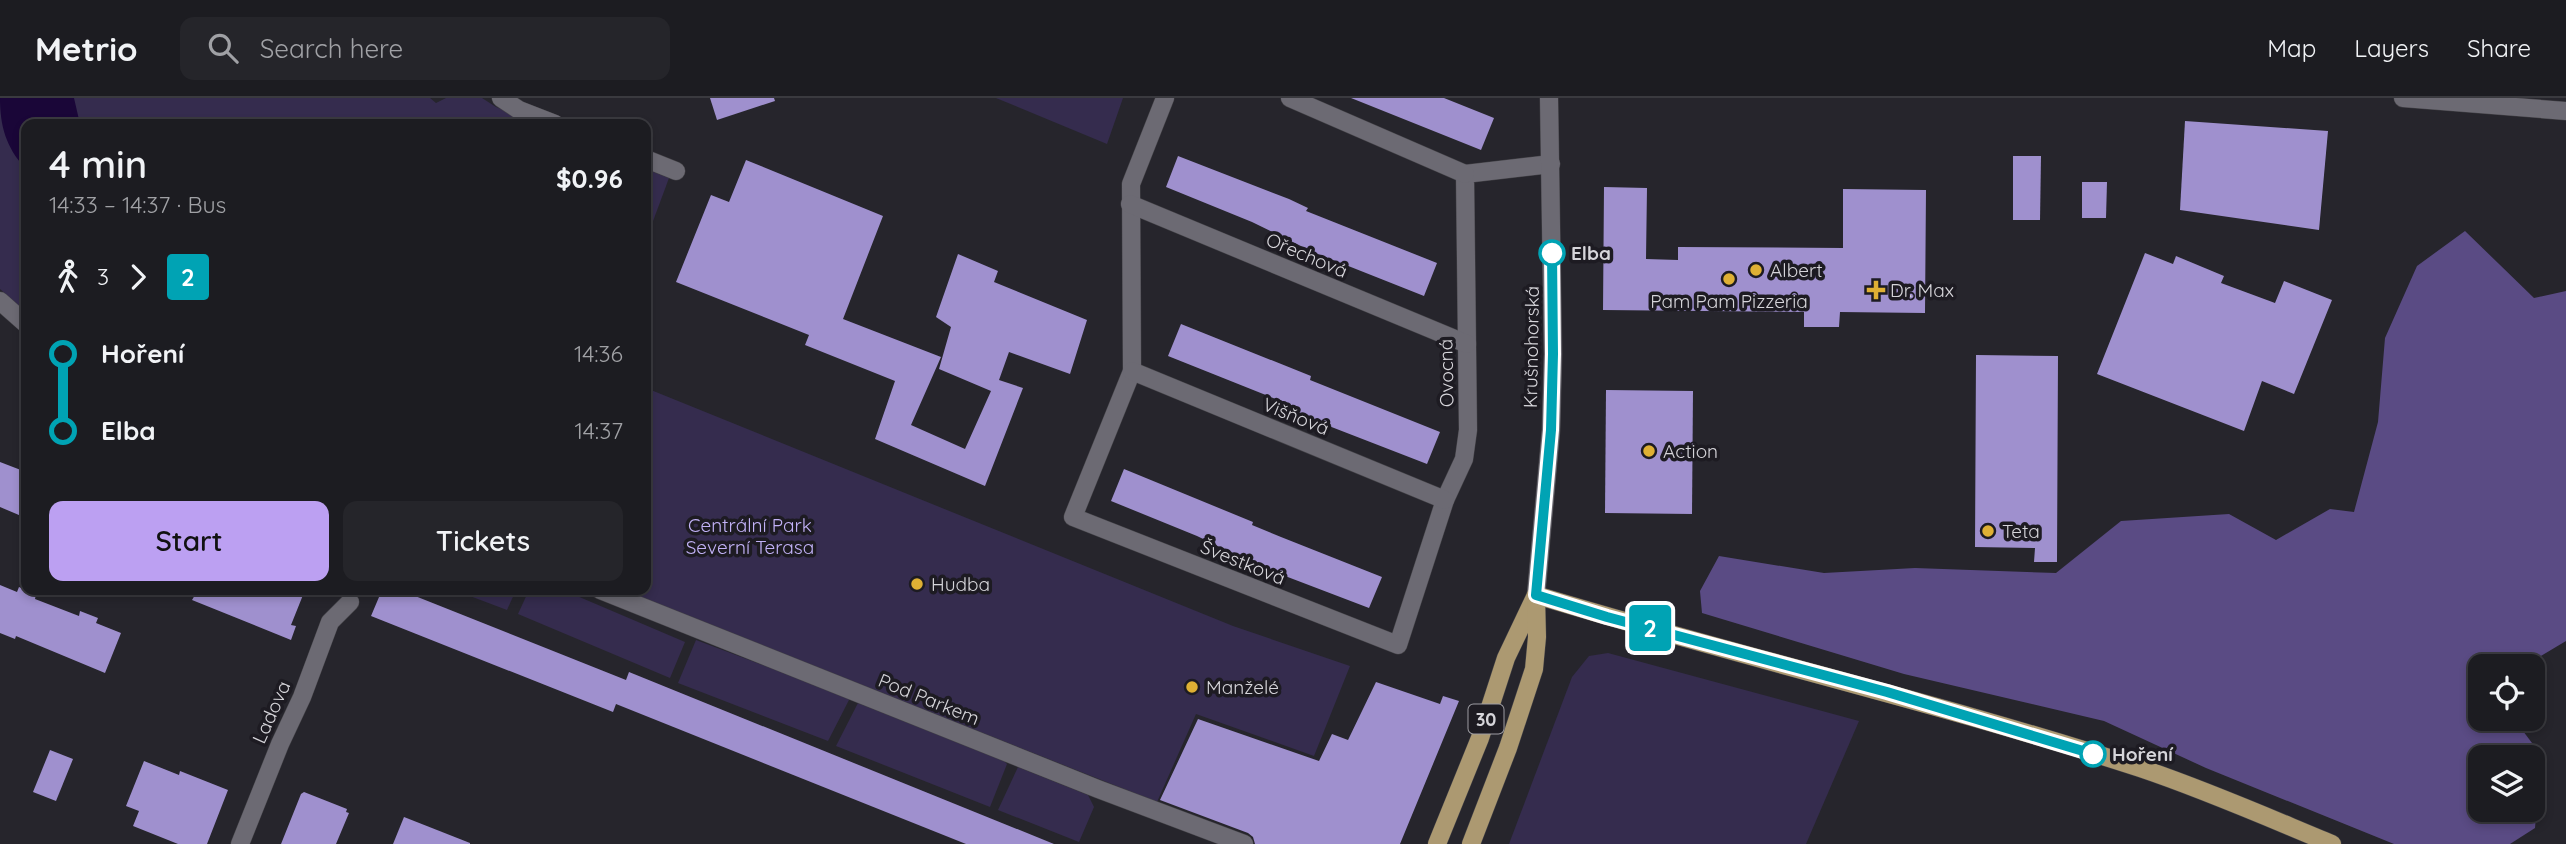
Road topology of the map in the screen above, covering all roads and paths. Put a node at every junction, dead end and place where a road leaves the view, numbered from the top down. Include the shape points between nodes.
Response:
1 (501, 98) edge
2 (1165, 98) edge
3 (1290, 98) edge
4 (1549, 98) edge
5 (2403, 98) edge
6 (2566, 111) edge
7 (542, 119) edge
8 (651, 161) edge
9 (1550, 163) junction
10 (676, 171) dead end
11 (1465, 174) junction
12 (1130, 204) junction
13 (0, 301) edge
14 (21, 320) edge
15 (1467, 344) junction
16 (1132, 371) junction
17 (1445, 500) junction
18 (613, 595) edge
19 (1536, 595) junction
20 (350, 602) dead end
21 (1398, 645) joint
22 (240, 844) edge
23 (1244, 844) edge
24 (1437, 844) edge
25 (1471, 844) edge
26 (2332, 844) edge

1 - 7 street
2 - 12 street via 1131,184
3 - 11 street
4 - 9 street, Krušnohorská
5 - 6 street
8 - 10 street
9 - 11 street
9 - 19 street, Krušnohorská via 1551,430
11 - 15 street, Ovocná
12 - 15 street, Ořechová
12 - 16 street
13 - 14 street
15 - 17 street, Ovocná via 1468,430 1464,458
16 - 17 street, Višňová
16 - 21 street, Švestková via 1073,517
17 - 21 street, Ovocná
18 - 23 street, Pod Parkem
19 - 24 main road, Krušnohorská / 30 via 1506,658
19 - 25 main road, Krušnohorská / 30 via 1534,669
19 - 26 main road via 1887,692 2138,768
20 - 22 street, Ladova via 330,622

